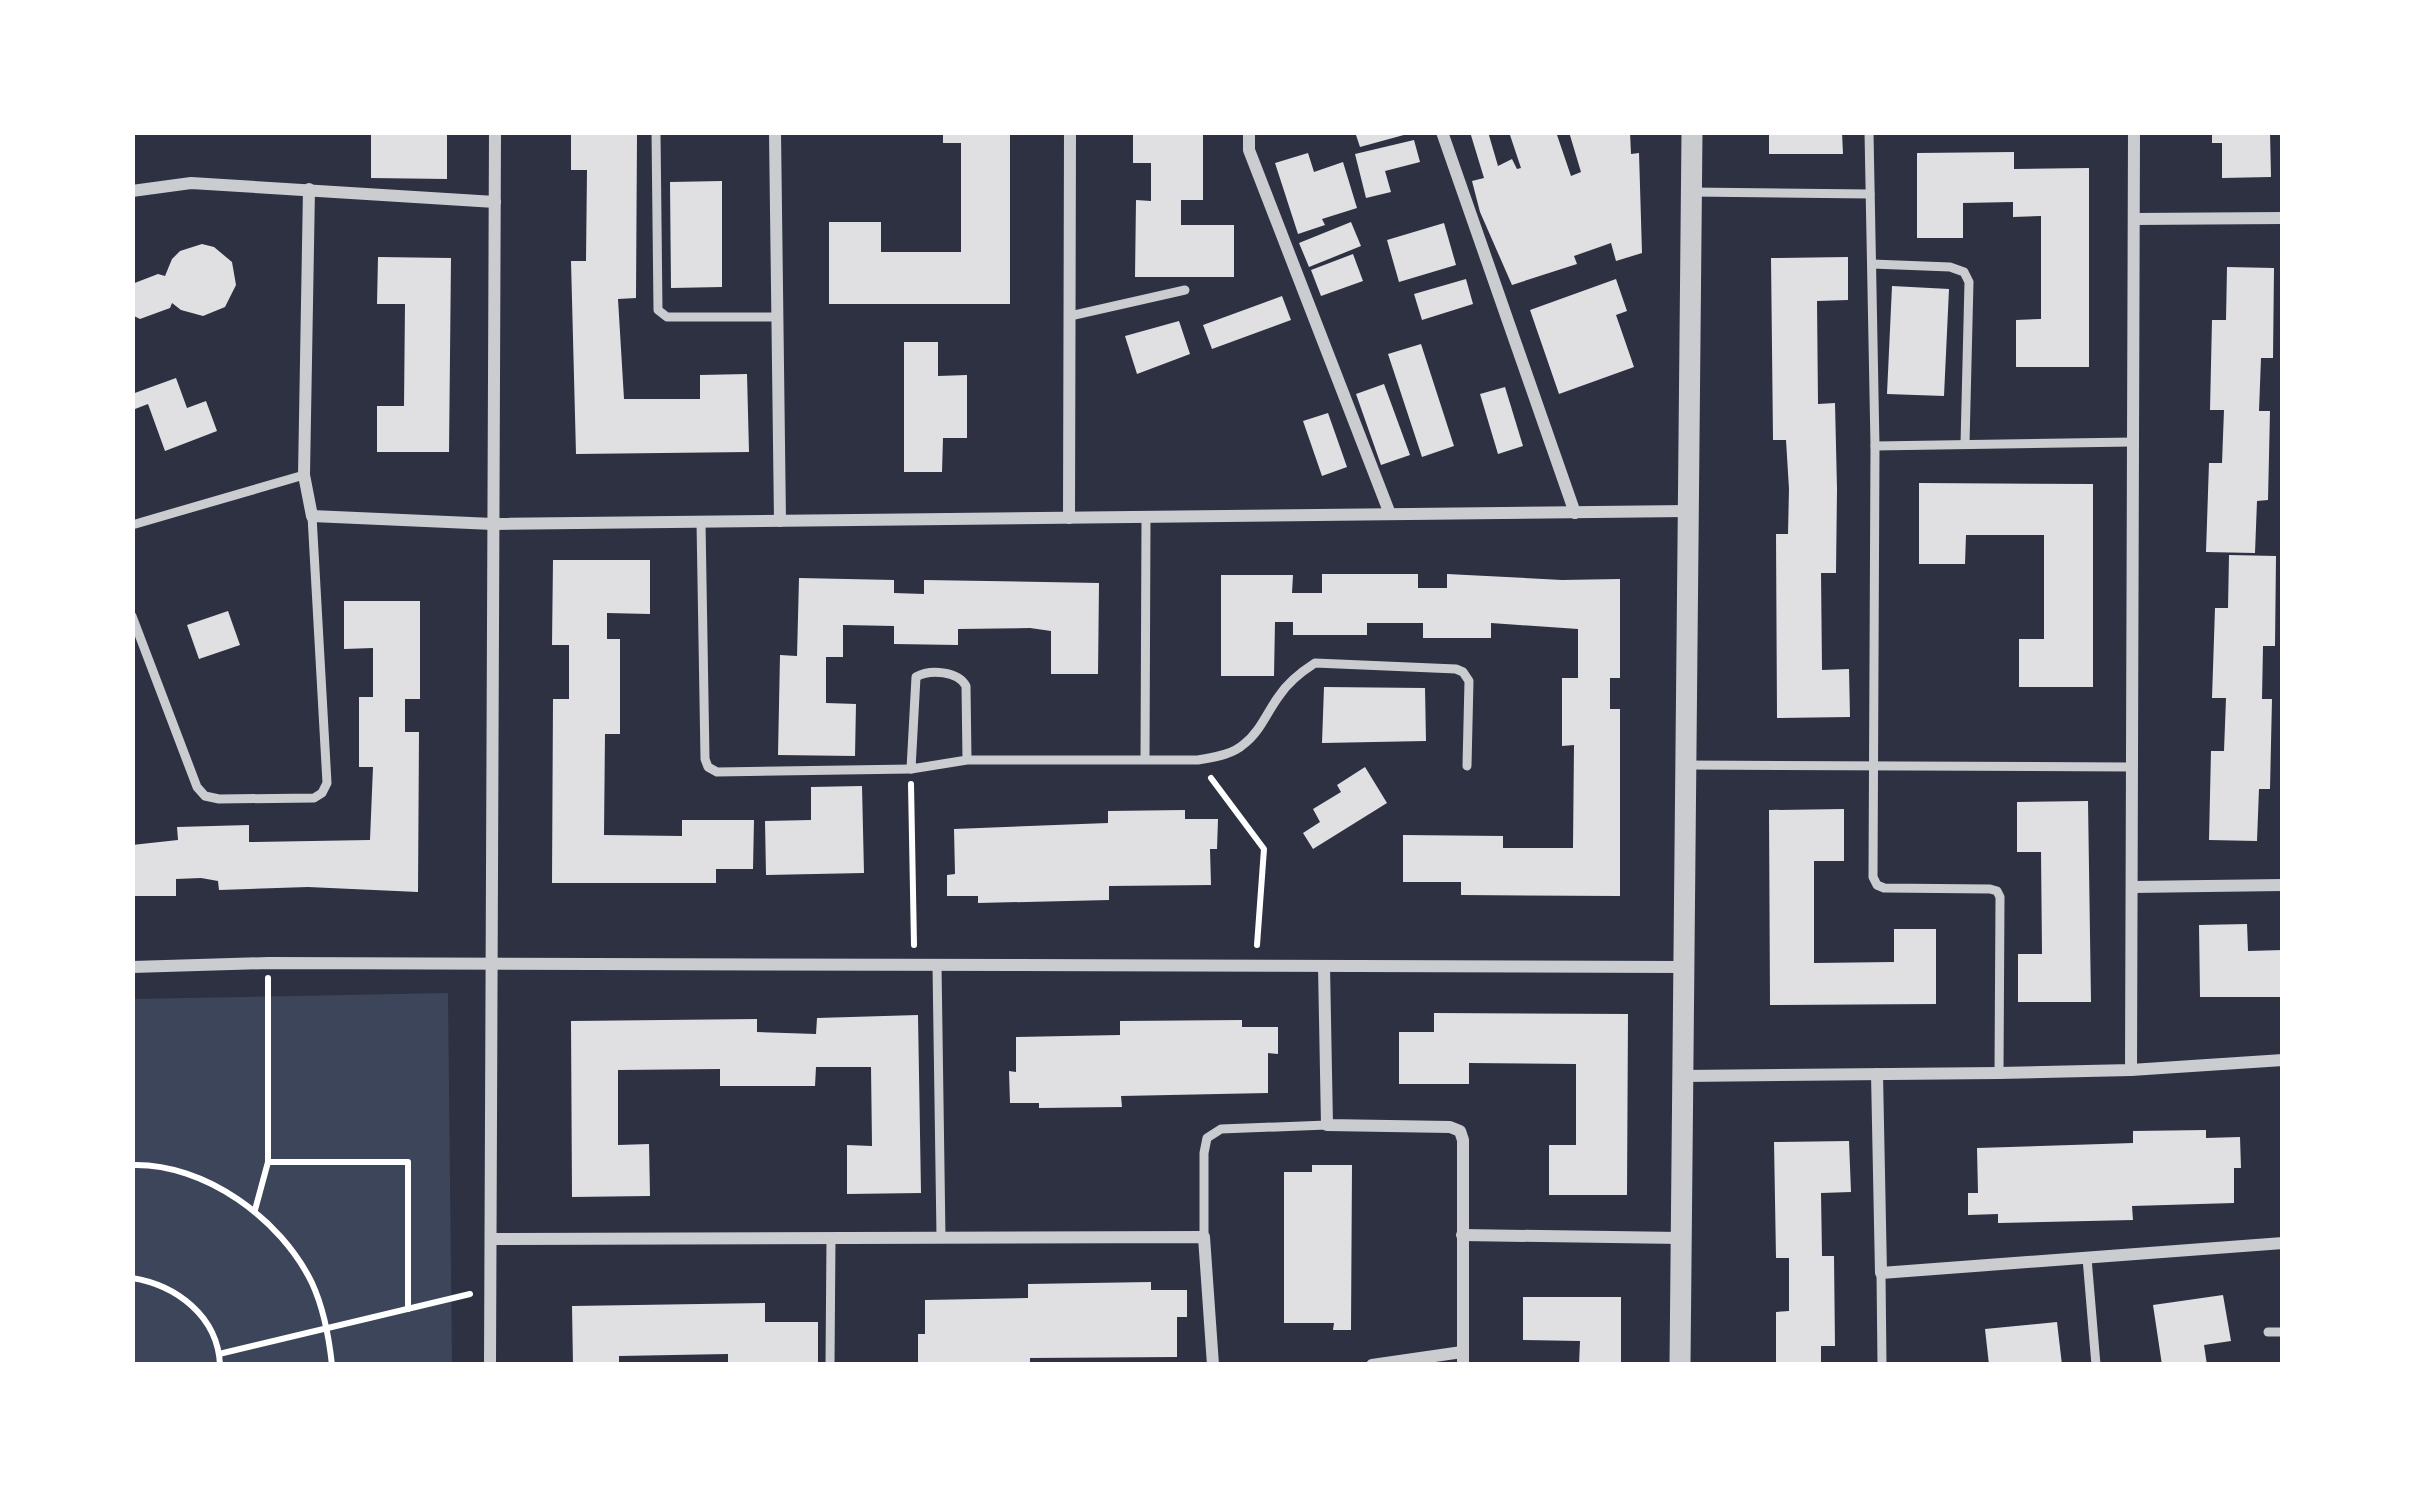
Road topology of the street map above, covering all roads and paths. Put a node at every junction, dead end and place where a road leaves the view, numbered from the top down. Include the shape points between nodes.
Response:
1 (495, 132) edge
2 (656, 132) edge
3 (775, 132) edge
4 (1070, 132) edge
5 (1249, 132) edge
6 (1442, 132) edge
7 (1692, 132) edge
8 (1869, 132) edge
9 (2134, 132) edge
10 (309, 189) junction
11 (132, 190) edge
12 (1691, 192) junction
13 (1870, 194) junction
14 (495, 202) junction
15 (2283, 218) edge
16 (2134, 219) junction
17 (1872, 264) junction
18 (1185, 290) dead end
19 (1070, 316) junction
20 (777, 317) junction
21 (2133, 442) junction
22 (1965, 444) junction
23 (1875, 446) junction
24 (304, 475) junction
25 (1688, 511) junction
26 (1575, 512) junction
27 (1390, 514) junction
28 (312, 516) junction
29 (1146, 517) junction
30 (1070, 518) junction
31 (779, 521) junction
32 (701, 522) junction
33 (494, 524) junction
34 (132, 525) edge
35 (132, 616) edge
36 (1145, 759) junction
37 (967, 760) junction
38 (1198, 760) junction
39 (1686, 765) junction
40 (1467, 766) dead end
41 (1873, 766) junction
42 (2132, 767) junction
43 (911, 769) junction
44 (2283, 885) edge
45 (2132, 887) junction
46 (268, 963) junction
47 (492, 964) junction
48 (914, 965) junction
49 (937, 965) junction
50 (1256, 966) junction
51 (1324, 966) junction
52 (132, 967) edge
53 (1684, 968) junction
54 (2283, 1060) edge
55 (2131, 1070) junction
56 (1999, 1073) junction
57 (1877, 1074) junction
58 (1683, 1076) junction
59 (1327, 1126) junction
60 (268, 1162) junction
61 (132, 1165) edge
62 (255, 1210) junction
63 (1462, 1235) junction
64 (1204, 1237) junction
65 (831, 1238) junction
66 (941, 1238) junction
67 (1681, 1238) junction
68 (491, 1239) junction
69 (2283, 1243) edge
70 (2087, 1258) junction
71 (1881, 1274) junction
72 (132, 1278) edge
73 (490, 1289) junction
74 (408, 1309) junction
75 (328, 1329) junction
76 (2268, 1332) dead end
77 (2283, 1332) edge
78 (220, 1354) junction
79 (1462, 1358) edge
80 (220, 1365) edge
81 (332, 1365) edge
82 (490, 1365) edge
83 (830, 1365) edge
84 (1214, 1365) edge
85 (1372, 1365) edge
86 (1680, 1365) edge
87 (1882, 1365) edge
88 (2096, 1365) edge

1 - 14 street
2 - 20 lane via 658,310 667,317
3 - 20 street
4 - 19 street
5 - 27 street via 1249,150
6 - 26 street
7 - 12 street
8 - 13 lane
9 - 16 street
10 - 11 street via 191,183
10 - 14 street
10 - 24 street
12 - 13 lane
12 - 25 street
13 - 17 lane
14 - 33 street
15 - 16 street
16 - 21 street
17 - 22 lane via 1964,272
17 - 23 lane
18 - 19 lane
19 - 30 street
20 - 31 street
21 - 22 lane
21 - 42 street
22 - 23 lane
23 - 41 lane
24 - 28 street
24 - 34 lane
25 - 26 street
25 - 39 street
26 - 27 street
27 - 29 street
28 - 33 street
28 - 35 lane via 322,793 220,799 196,787
29 - 30 street
29 - 36 lane
30 - 31 street
31 - 32 street
32 - 33 street
32 - 43 lane via 708,767
33 - 47 street
36 - 37 lane
36 - 38 lane
37 - 43 lane
37 - 43 lane via 963,680 923,673 914,686
38 - 40 lane via 1242,747 1281,692 1316,663 1463,672
38 - 50 path via 1264,849
39 - 41 lane
39 - 53 street
41 - 42 lane
41 - 56 lane via 1877,885 1990,889 2000,897
42 - 45 street
43 - 48 path
44 - 45 street
45 - 55 street
46 - 47 street
46 - 52 street
46 - 60 path
47 - 48 street
47 - 68 street
48 - 49 street
49 - 50 street
49 - 66 lane
50 - 51 street
51 - 53 street
51 - 59 street
53 - 58 street
54 - 55 street
55 - 56 street
56 - 57 street
57 - 58 street
57 - 71 street
58 - 67 street
59 - 63 street via 1460,1131
59 - 64 lane via 1221,1129 1207,1138
60 - 62 path
60 - 74 path via 407,1162
61 - 62 path via 204,1180
62 - 75 path via 313,1284
63 - 67 street
63 - 79 street
64 - 66 street
64 - 84 street
65 - 66 street
65 - 68 street
65 - 83 lane
67 - 86 street
68 - 73 street
69 - 70 street
70 - 71 street
70 - 88 lane
71 - 87 lane
72 - 78 path via 190,1302
73 - 74 path
73 - 82 street
74 - 75 path
75 - 78 path
75 - 81 path
76 - 77 lane
78 - 80 path
79 - 85 street

